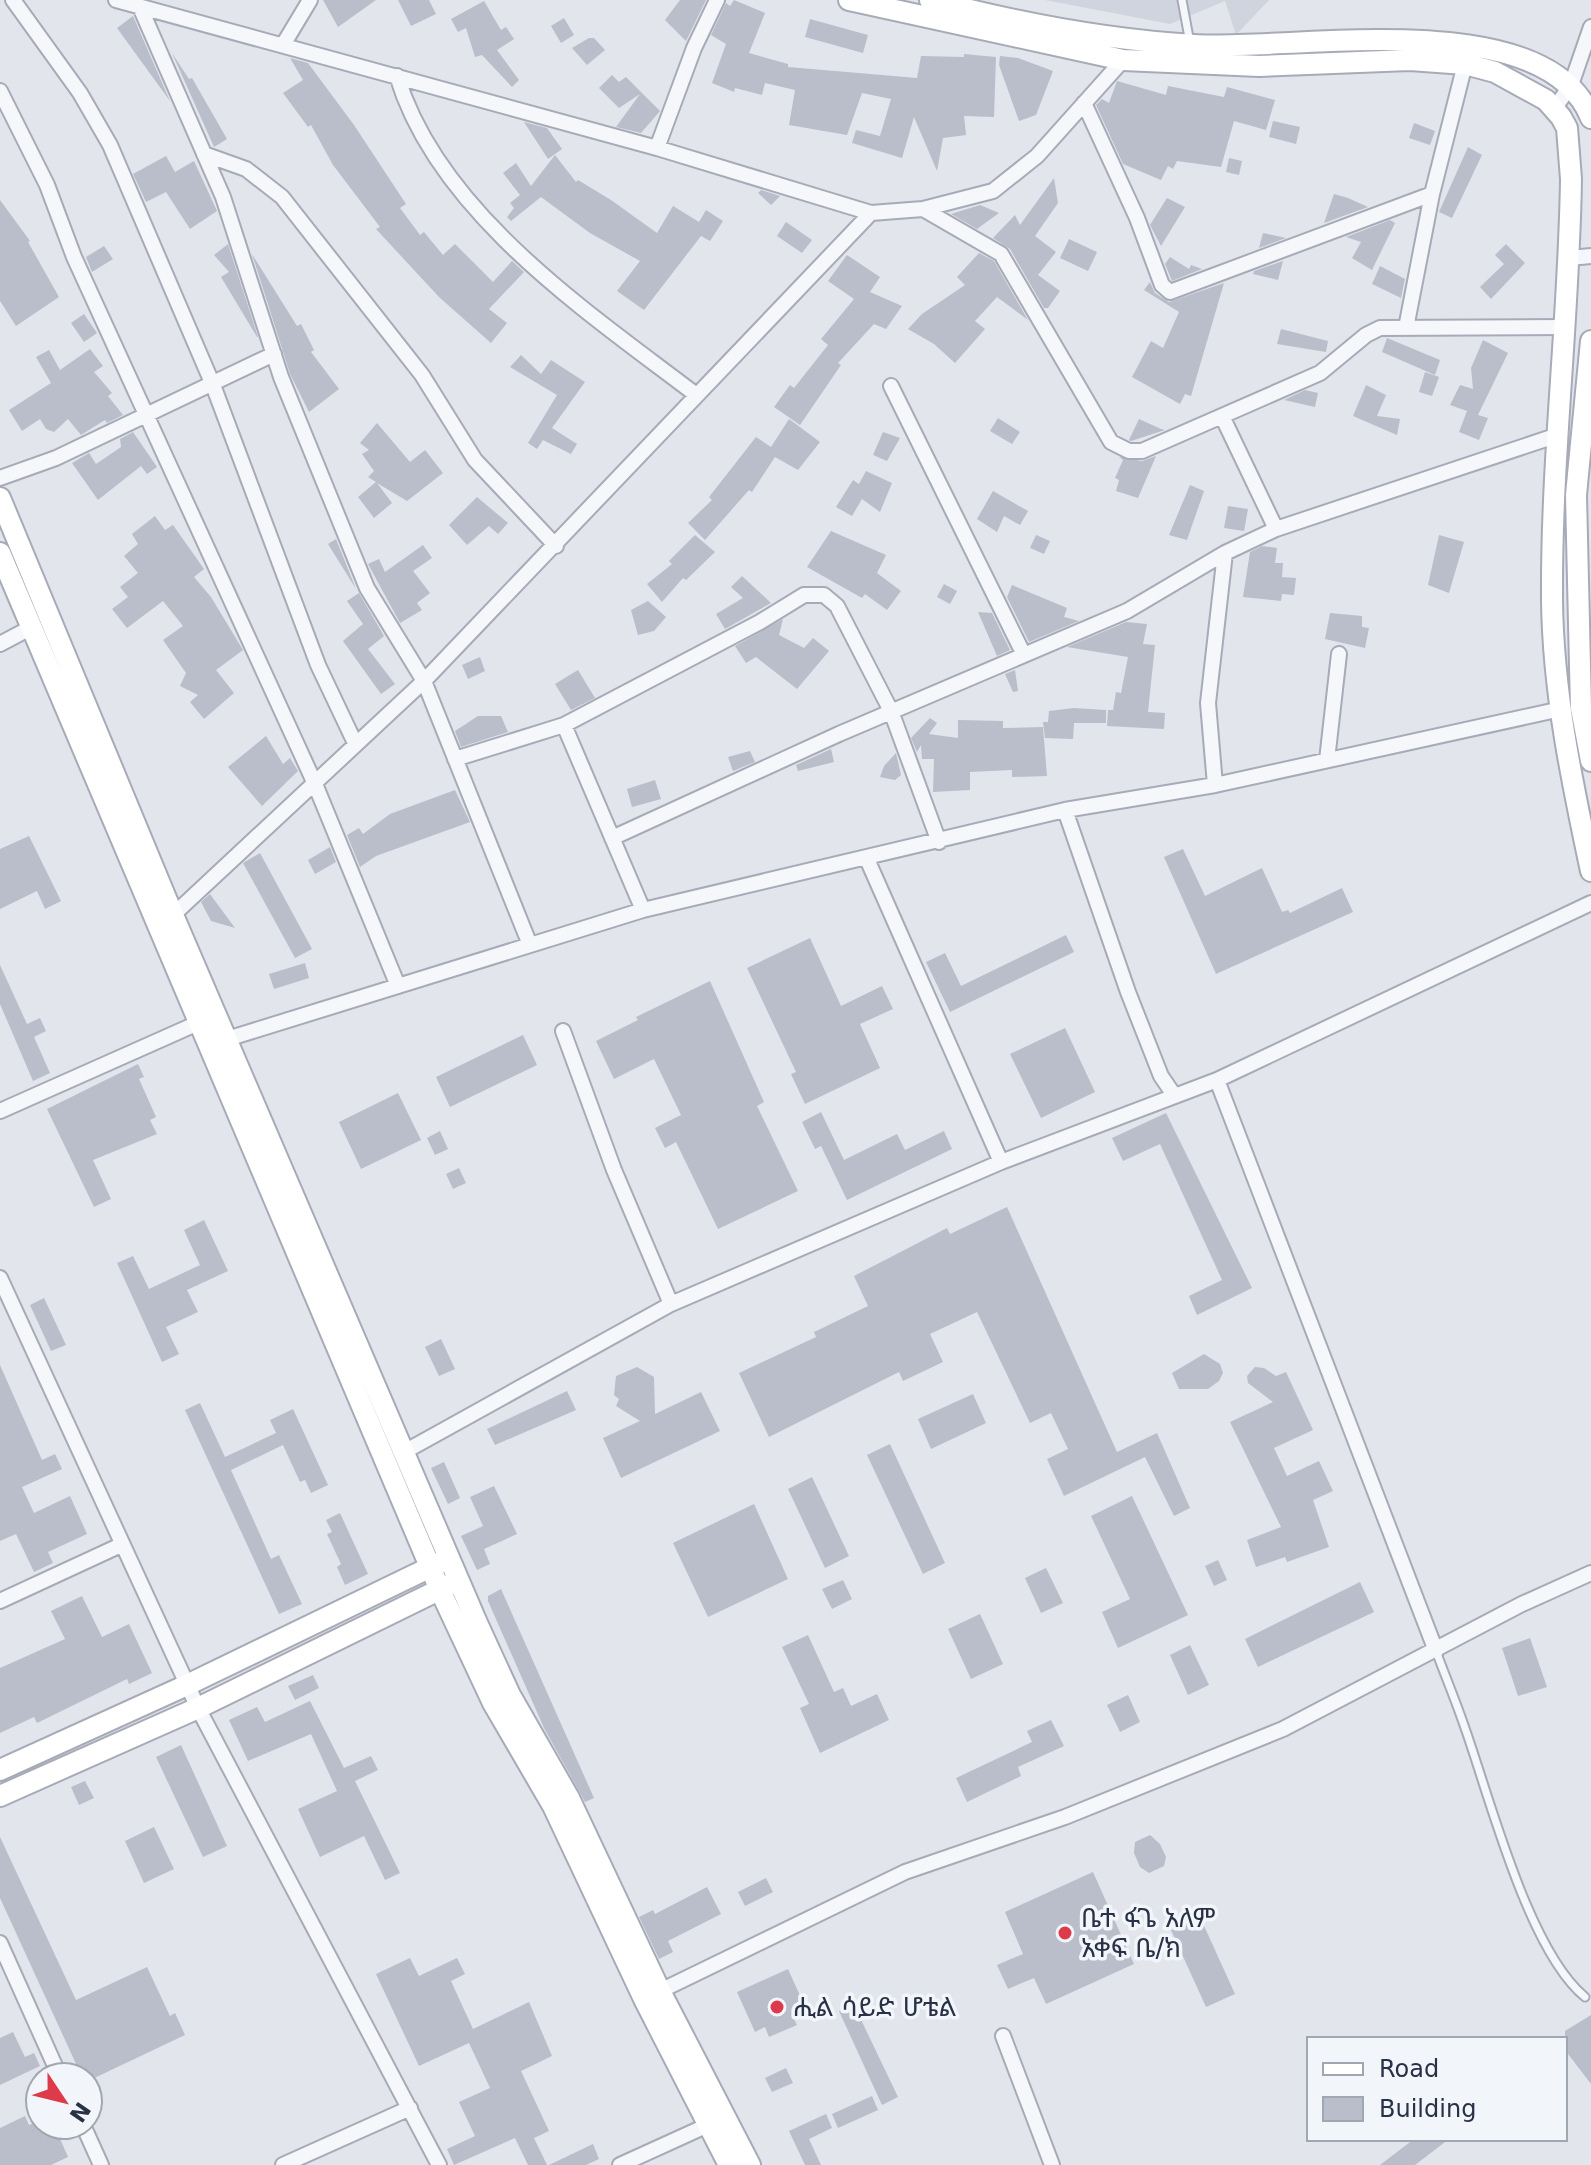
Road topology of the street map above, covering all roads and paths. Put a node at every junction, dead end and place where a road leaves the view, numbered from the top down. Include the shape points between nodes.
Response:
1 (13, 0) edge
2 (116, 0) edge
3 (310, 0) edge
4 (717, 0) edge
5 (849, 0) edge
6 (930, 0) edge
7 (1182, 0) edge
8 (140, 7) junction
9 (1591, 27) edge
10 (283, 45) junction
11 (1191, 45) junction
12 (1586, 57) edge
13 (1123, 60) junction
14 (1465, 64) junction
15 (397, 76) junction
16 (1571, 85) junction
17 (0, 91) edge
18 (1084, 103) junction
19 (1554, 109) junction
20 (1591, 118) edge
21 (657, 148) junction
22 (204, 154) junction
23 (1432, 194) junction
24 (923, 209) junction
25 (871, 213) junction
26 (1591, 256) edge
27 (1570, 258) junction
28 (1563, 327) junction
29 (1406, 328) junction
30 (1591, 341) edge
31 (274, 354) junction
32 (1589, 382) edge
33 (213, 385) junction
34 (891, 386) dead end
35 (695, 394) junction
36 (148, 416) junction
37 (1222, 416) junction
38 (1558, 435) junction
39 (0, 478) edge
40 (0, 498) edge
41 (1276, 529) junction
42 (556, 546) junction
43 (0, 553) edge
44 (1225, 553) junction
45 (32, 627) junction
46 (0, 644) edge
47 (1339, 654) dead end
48 (1024, 655) junction
49 (424, 681) junction
50 (1561, 709) junction
51 (891, 711) junction
52 (564, 725) junction
53 (355, 743) junction
54 (455, 759) junction
55 (1327, 760) junction
56 (1591, 761) edge
57 (315, 784) junction
58 (1215, 785) junction
59 (1065, 810) junction
60 (612, 838) junction
61 (939, 842) junction
62 (867, 859) junction
63 (1591, 871) edge
64 (1591, 903) edge
65 (643, 910) junction
66 (173, 915) junction
67 (530, 945) junction
68 (398, 986) junction
69 (198, 1023) junction
70 (563, 1031) dead end
71 (227, 1039) junction
72 (1217, 1080) junction
73 (1174, 1095) junction
74 (0, 1111) edge
75 (1001, 1162) junction
76 (0, 1278) edge
77 (671, 1304) junction
78 (404, 1452) junction
79 (121, 1545) junction
80 (439, 1563) junction
81 (1591, 1573) edge
82 (449, 1585) junction
83 (0, 1601) edge
84 (1436, 1651) junction
85 (187, 1685) junction
86 (198, 1708) junction
87 (0, 1770) edge
88 (0, 1796) edge
89 (0, 1943) edge
90 (660, 1991) junction
91 (1585, 1997) dead end
92 (1003, 2036) dead end
93 (53, 2061) edge
94 (410, 2108) junction
95 (708, 2125) junction
96 (90, 2141) edge
97 (101, 2165) edge
98 (283, 2165) edge
99 (439, 2165) edge
100 (620, 2165) edge
101 (729, 2165) edge
102 (750, 2165) edge
103 (1052, 2165) edge

1 - 33 street via 110,145
2 - 8 street
3 - 10 street
4 - 21 street
5 - 13 street
6 - 11 street via 1038,23
7 - 11 lane
8 - 10 street
8 - 22 street
9 - 12 street
10 - 15 street
11 - 16 street via 1453,42 1528,60
12 - 16 street
13 - 14 street via 1259,66 1410,60
13 - 18 street
14 - 19 street via 1521,83
14 - 23 street
15 - 21 street
15 - 35 street via 431,153 474,208 566,295
16 - 19 street
16 - 20 street via 1583,96
17 - 36 street
18 - 23 street via 1162,285 1170,292
18 - 24 street via 1037,156 993,191
19 - 27 street via 1567,128
21 - 25 street
22 - 31 street
22 - 42 street via 246,169 282,197 422,375 475,460
23 - 29 street
24 - 25 street
24 - 37 street via 1001,254 1111,442 1142,451
25 - 35 street
26 - 27 street
27 - 28 street
28 - 29 street
28 - 38 street
29 - 37 street via 1380,328 1320,373
30 - 32 street
31 - 33 street
31 - 49 street via 367,588
32 - 56 street via 1576,495 1581,708
33 - 36 street
33 - 53 street via 279,568
34 - 48 street
35 - 42 street
36 - 39 street
36 - 57 street
37 - 41 street
38 - 41 street
38 - 50 street via 1552,600
40 - 66 street
41 - 44 street
42 - 49 street
43 - 45 street
44 - 48 street via 1127,611
44 - 58 street via 1208,703
45 - 46 street
45 - 69 street
47 - 55 street
48 - 51 street
49 - 53 street
49 - 54 street
50 - 55 street
50 - 63 street
51 - 52 street via 837,606 824,595 804,595
51 - 60 street
51 - 61 street
52 - 54 street
52 - 60 street
53 - 57 street
54 - 67 street
55 - 58 street
57 - 66 street
57 - 68 street
58 - 59 street
59 - 61 street
59 - 73 street via 1132,1004
60 - 65 street
61 - 62 street
62 - 65 street
62 - 75 street
64 - 72 street
65 - 67 street
66 - 71 street
67 - 68 street
68 - 71 street
69 - 74 street
69 - 80 street
70 - 77 street
71 - 78 street
72 - 73 street
72 - 84 street
73 - 75 street
75 - 77 street
76 - 79 street
77 - 78 street
78 - 80 street
79 - 83 street
79 - 85 street
80 - 82 street
80 - 85 street
81 - 84 street
82 - 86 street
82 - 90 street via 569,1798
82 - 95 street via 493,1703 553,1806
84 - 90 street via 1283,1729 1065,1817 905,1872
84 - 91 lane via 1498,1830 1538,1925 1569,1984
85 - 86 street
85 - 87 street
86 - 88 street
86 - 94 street
89 - 93 street
90 - 102 street
92 - 103 street
94 - 98 street
94 - 99 street
95 - 100 street
95 - 101 street
96 - 97 street

